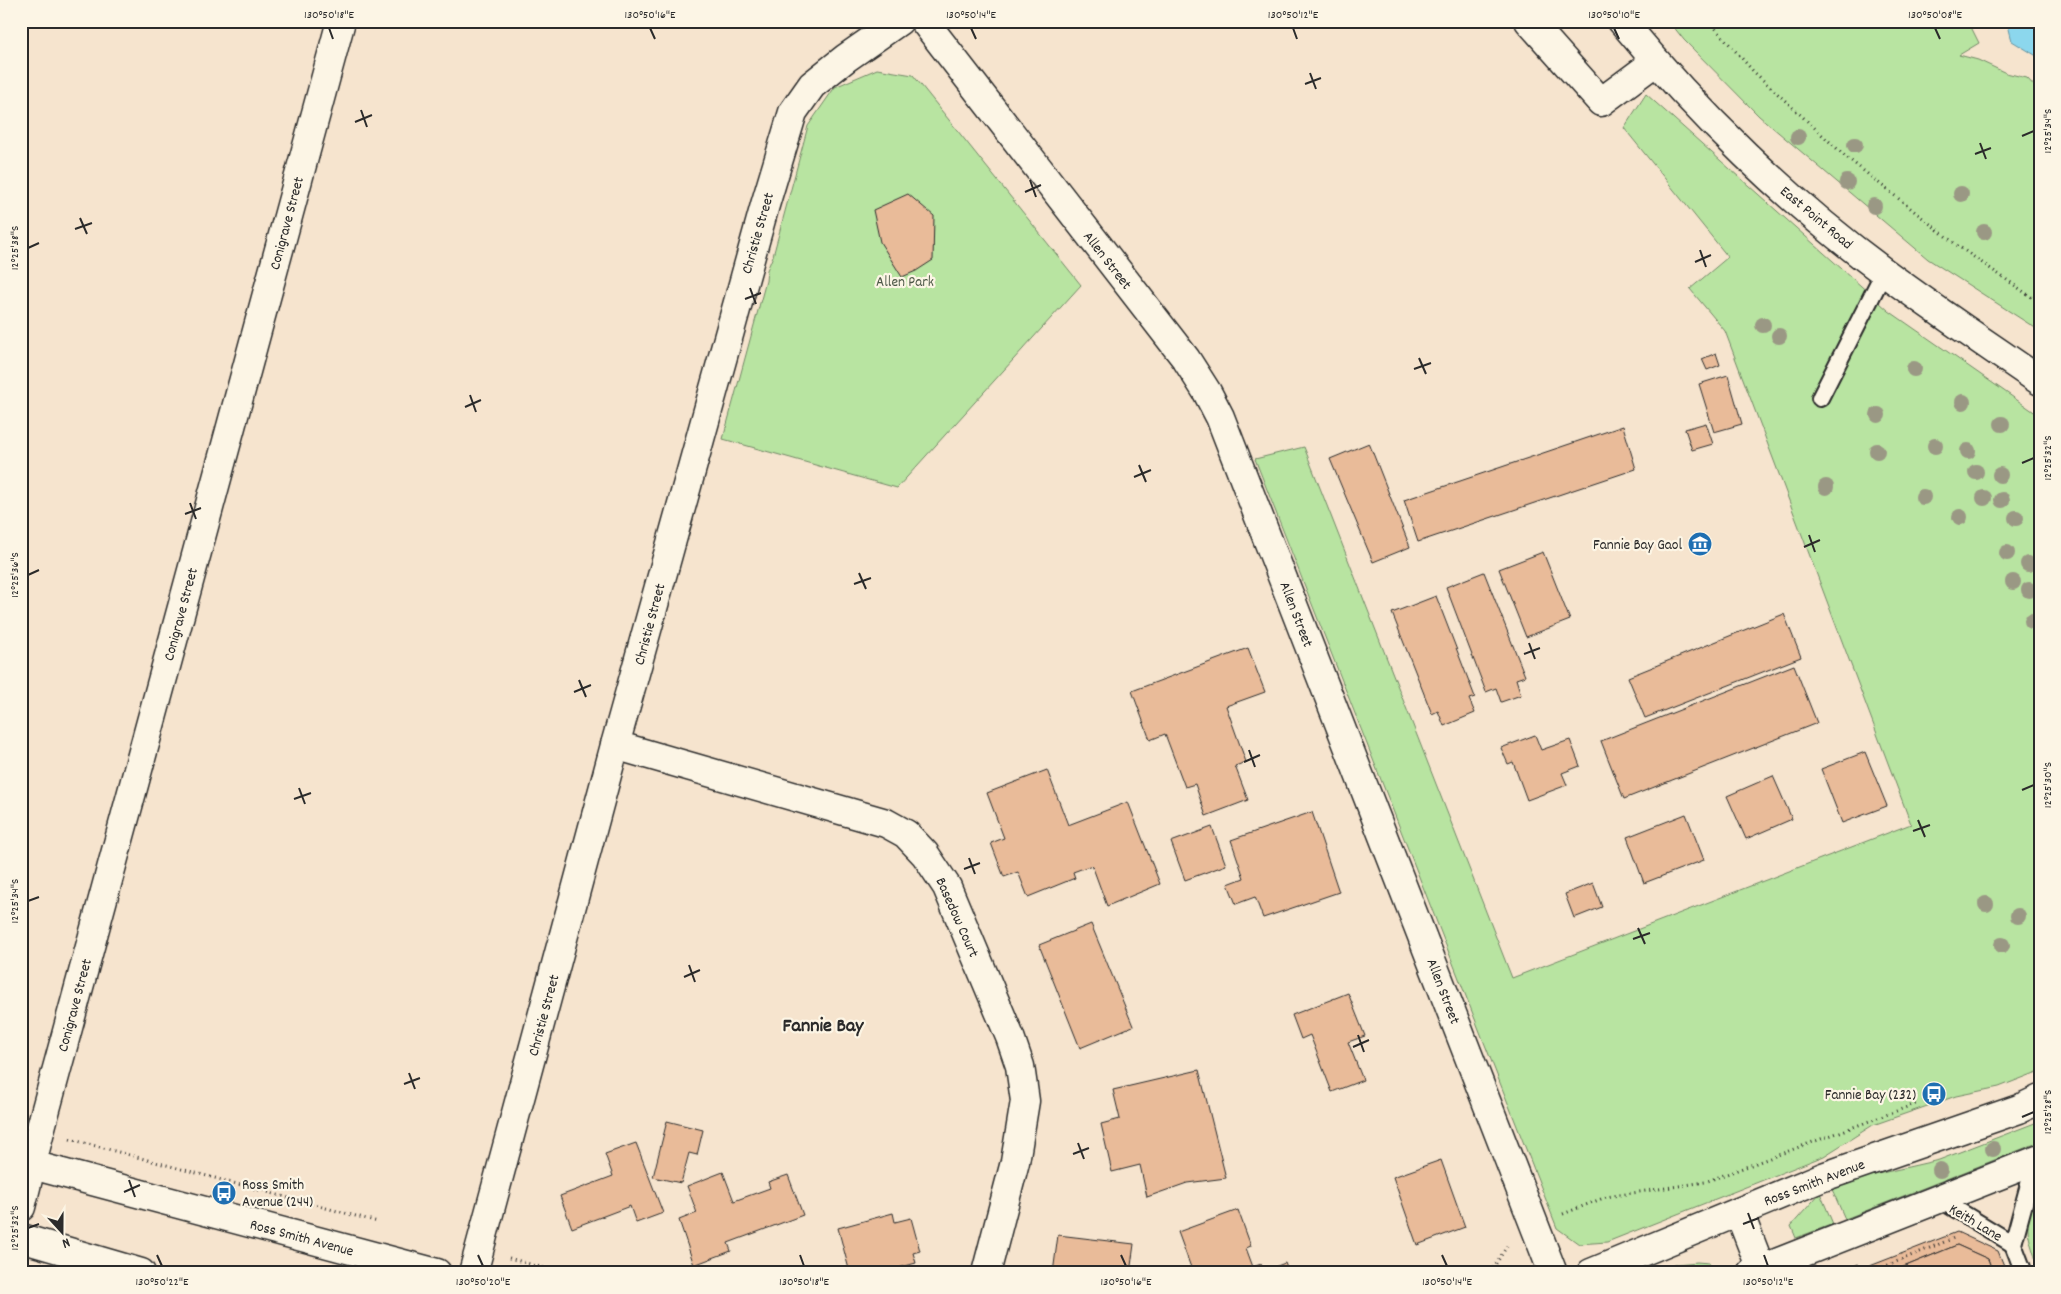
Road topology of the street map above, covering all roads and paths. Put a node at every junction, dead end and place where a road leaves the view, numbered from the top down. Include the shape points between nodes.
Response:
1 (341, 21) edge
2 (899, 21) edge
3 (924, 21) edge
4 (1530, 21) edge
5 (1622, 21) edge
6 (1709, 21) edge
7 (1655, 62) junction
8 (1884, 272) junction
9 (2040, 303) edge
10 (2040, 381) edge
11 (1820, 398) dead end
12 (615, 745) junction
13 (2040, 1099) edge
14 (1918, 1103) dead end
15 (40, 1130) junction
16 (2037, 1161) edge
17 (27, 1163) edge
18 (1939, 1199) junction
19 (21, 1207) edge
20 (1739, 1212) junction
21 (1556, 1217) dead end
22 (384, 1224) dead end
23 (21, 1238) edge
24 (1962, 1241) dead end
25 (2013, 1244) junction
26 (476, 1261) edge
27 (1758, 1272) edge
28 (142, 1273) edge
29 (437, 1273) edge
30 (560, 1273) edge
31 (986, 1273) edge
32 (1553, 1273) edge
33 (1591, 1273) edge
34 (1869, 1273) edge
35 (2024, 1273) edge

1 - 15 street, Conigrave Street
2 - 12 street, Christie Street via 812,85 793,112
3 - 32 street, Allen Street via 1186,359 1208,392
4 - 7 street via 1601,102
5 - 7 street, East Point Road
6 - 9 path via 1753,72 1845,156 1958,246
7 - 8 street, East Point Road via 1738,148
8 - 10 street, East Point Road
8 - 11 lane
12 - 26 street, Christie Street
12 - 31 street, Basedow Court via 886,823 906,834 936,868 1010,1037 1020,1066 1025,1101 1015,1162
13 - 20 street, Ross Smith Avenue via 1823,1177
14 - 21 path via 1705,1182 1606,1197
15 - 17 street, Conigrave Street
15 - 22 path
16 - 18 street
16 - 25 lane, Keith Lane
17 - 19 street, Conigrave Street
17 - 29 street, Ross Smith Avenue
18 - 25 lane, Keith Lane
18 - 27 street
20 - 27 street
20 - 33 street, Ross Smith Avenue
23 - 28 street
24 - 34 path via 1955,1238
25 - 35 lane, Keith Lane
26 - 30 path

